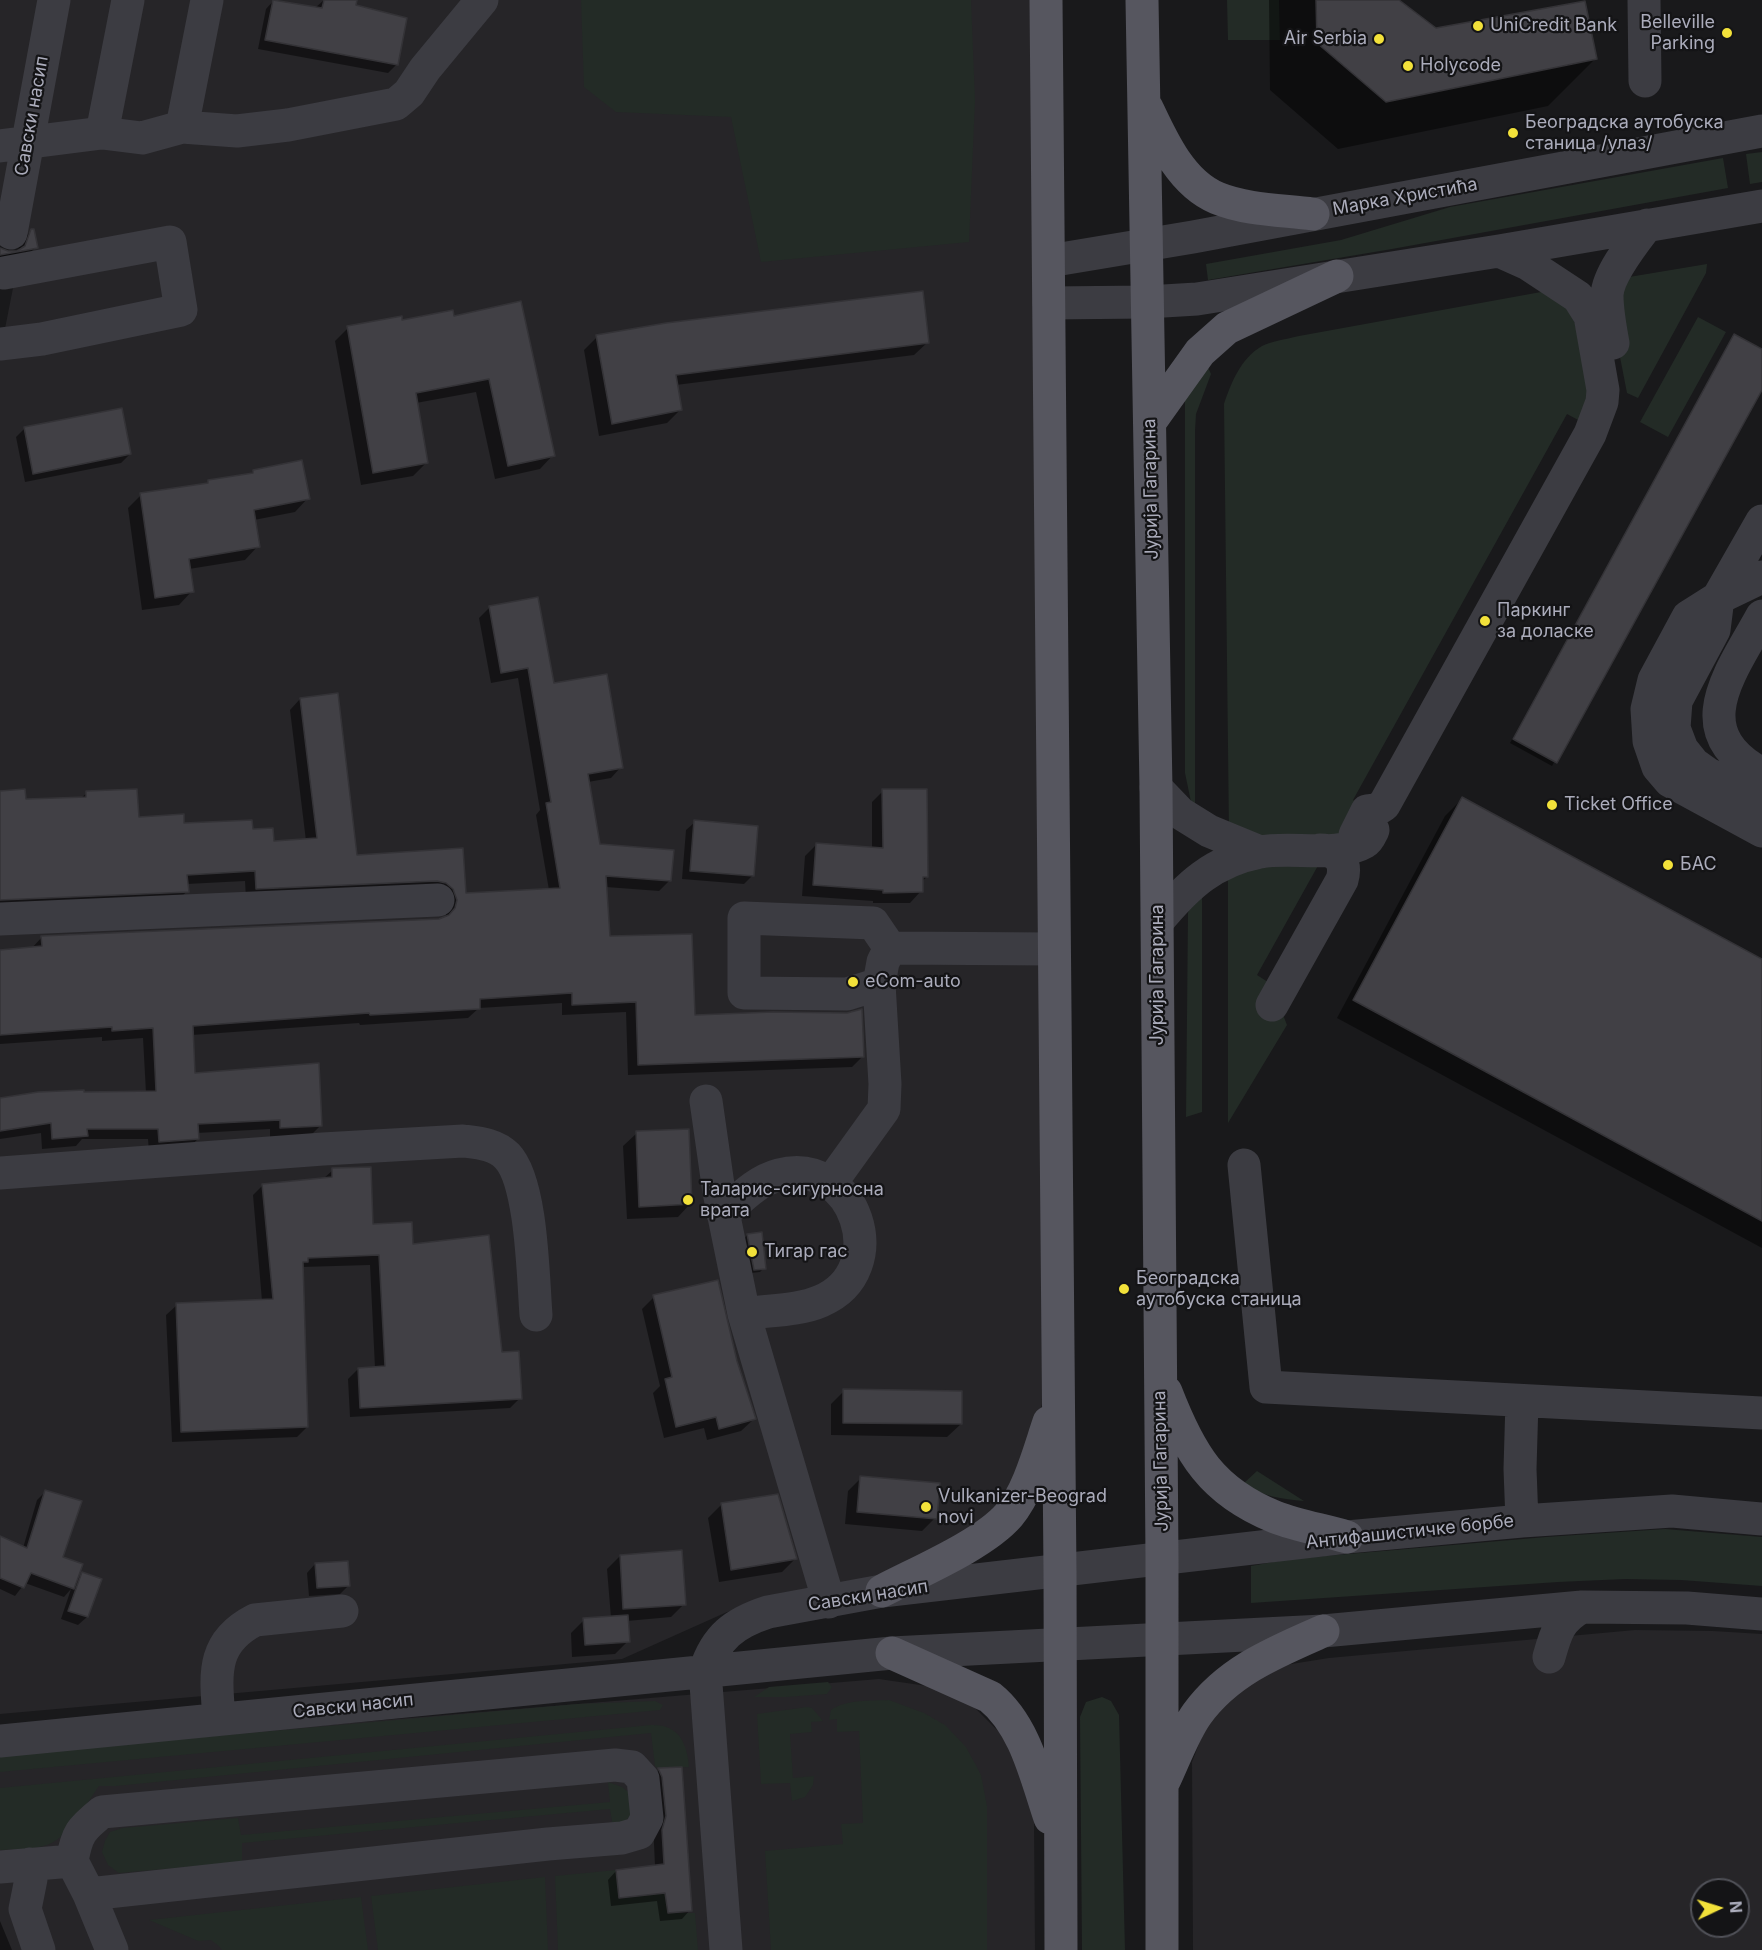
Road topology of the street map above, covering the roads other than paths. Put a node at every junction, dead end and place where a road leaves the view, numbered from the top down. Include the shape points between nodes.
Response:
1 (54, 0) edge
2 (128, 0) edge
3 (207, 0) edge
4 (482, 0) edge
5 (1046, 0) edge
6 (1142, 0) edge
7 (1644, 0) edge
8 (1645, 81) dead end
9 (1142, 94) junction
10 (182, 127) junction
11 (1762, 131) edge
12 (102, 133) junction
13 (13, 144) edge
14 (1762, 206) edge
15 (1313, 214) junction
16 (1647, 225) junction
17 (1145, 244) junction
18 (1499, 251) junction
19 (1048, 261) junction
20 (5, 266) edge
21 (1337, 276) junction
22 (1147, 302) junction
23 (1049, 303) junction
24 (0, 345) edge
25 (1150, 422) junction
26 (1590, 434) junction
27 (1757, 529) edge
28 (1756, 580) edge
29 (1718, 598) junction
30 (1762, 616) edge
31 (1746, 645) junction
32 (1762, 774) edge
33 (1156, 788) junction
34 (1762, 799) edge
35 (1762, 831) edge
36 (1320, 850) junction
37 (1260, 852) junction
38 (438, 900) dead end
39 (0, 919) edge
40 (1158, 921) junction
41 (890, 948) junction
42 (1053, 949) junction
43 (879, 984) junction
44 (1272, 1005) dead end
45 (706, 1101) dead end
46 (1244, 1165) dead end
47 (0, 1173) edge
48 (830, 1184) junction
49 (723, 1214) junction
50 (744, 1314) junction
51 (536, 1315) dead end
52 (1160, 1375) junction
53 (1057, 1398) junction
54 (1522, 1401) junction
55 (1762, 1413) edge
56 (1762, 1519) edge
57 (1522, 1521) junction
58 (1347, 1537) junction
59 (1162, 1558) junction
60 (1059, 1570) junction
61 (882, 1591) junction
62 (829, 1602) junction
63 (1582, 1608) junction
64 (342, 1611) dead end
65 (1515, 1612) junction
66 (1762, 1614) edge
67 (1323, 1631) junction
68 (1161, 1639) junction
69 (1058, 1644) junction
70 (892, 1653) junction
71 (705, 1671) junction
72 (219, 1719) junction
73 (0, 1741) edge
74 (1161, 1788) junction
75 (1060, 1848) junction
76 (72, 1861) junction
77 (15, 1865) edge
78 (89, 1893) junction
79 (39, 1950) edge
80 (112, 1950) edge
81 (726, 1950) edge
82 (1061, 1950) edge
83 (1162, 1950) edge

1 - 13 street, Савски насип
2 - 12 street
3 - 10 street
4 - 10 street via 409,93 396,104 247,130
5 - 19 main road
6 - 9 main road, Јурија Гагарина
7 - 8 street
9 - 15 main road via 1166,148 1202,189 1232,202
9 - 17 main road, Јурија Гагарина
10 - 12 street via 142,138
11 - 15 street, Марка Христића
12 - 13 street
13 - 20 street, Савски насип
14 - 16 street
15 - 17 street, Марка Христића
16 - 18 street
16 - 26 street via 1625,252 1607,292 1620,390 1611,419
17 - 19 street, Марка Христића
17 - 22 main road, Јурија Гагарина
18 - 21 street
18 - 26 street via 1528,264 1578,297 1590,316 1603,390
19 - 23 main road
20 - 24 street via 170,242 181,310
21 - 22 street
21 - 25 main road via 1227,328 1200,352
22 - 23 street
22 - 25 main road, Јурија Гагарина
23 - 42 main road
25 - 33 main road, Јурија Гагарина
26 - 36 street via 1384,805 1367,811 1354,835 1358,843 1348,848
27 - 28 street
27 - 29 street
28 - 29 street
28 - 31 street
29 - 34 street via 1714,630 1676,701 1674,728 1694,765
29 - 35 street via 1688,617 1654,680 1647,709 1649,741 1658,767 1670,781
30 - 31 street
31 - 32 street via 1720,696 1721,732 1726,746 1739,760
33 - 37 street via 1180,813 1209,831
33 - 40 main road, Јурија Гагарина
36 - 37 street
36 - 44 street via 1337,854 1344,871 1342,880
37 - 40 street via 1209,871 1191,884
38 - 39 street
40 - 52 main road, Јурија Гагарина
41 - 42 street
41 - 43 street
41 - 43 street via 873,923 744,918 744,993 847,994
42 - 53 main road
43 - 48 street via 884,1110
45 - 49 street
46 - 54 street via 1266,1387
47 - 51 street via 323,1149 463,1141 486,1144 507,1156 522,1186
48 - 49 street via 802,1173 779,1174 758,1183
48 - 50 street via 843,1193 860,1231 860,1252 853,1272 840,1289 822,1300
49 - 50 street
50 - 62 street
52 - 58 main road via 1179,1425 1211,1476 1252,1506 1277,1518
52 - 59 main road, Јурија Гагарина
53 - 60 main road
53 - 61 main road via 1030,1477 1009,1514 959,1551
54 - 55 street
54 - 57 street
56 - 57 street, Антифашистичке борбе via 1672,1512
57 - 58 street, Антифашистичке борбе
58 - 59 street, Антифашистичке борбе
59 - 60 street, Антифашистичке борбе
59 - 68 main road, Јурија Гагарина
60 - 61 street, Савски насип
60 - 69 main road
61 - 62 street, Савски насип
62 - 71 street, Савски насип via 750,1618 719,1641
63 - 65 street
63 - 65 street via 1566,1616 1549,1657 1542,1631 1531,1617
63 - 66 street via 1687,1608
64 - 72 street via 255,1620 231,1636 217,1669
65 - 67 street
67 - 68 street
67 - 74 main road via 1278,1651 1223,1684 1196,1716
68 - 69 street
68 - 74 main road, Јурија Гагарина
69 - 70 street, Савски насип
69 - 75 main road
70 - 71 street, Савски насип
70 - 75 main road via 1000,1705 1034,1769
71 - 72 street, Савски насип
71 - 81 street
72 - 73 street, Савски насип
74 - 83 main road, Јурија Гагарина
75 - 82 main road
76 - 77 street
76 - 78 street
76 - 78 street via 76,1839 86,1824 102,1812 615,1765 632,1767 644,1779 647,1818 639,1833 622,1838
77 - 79 street via 31,1879 25,1909
78 - 80 street

